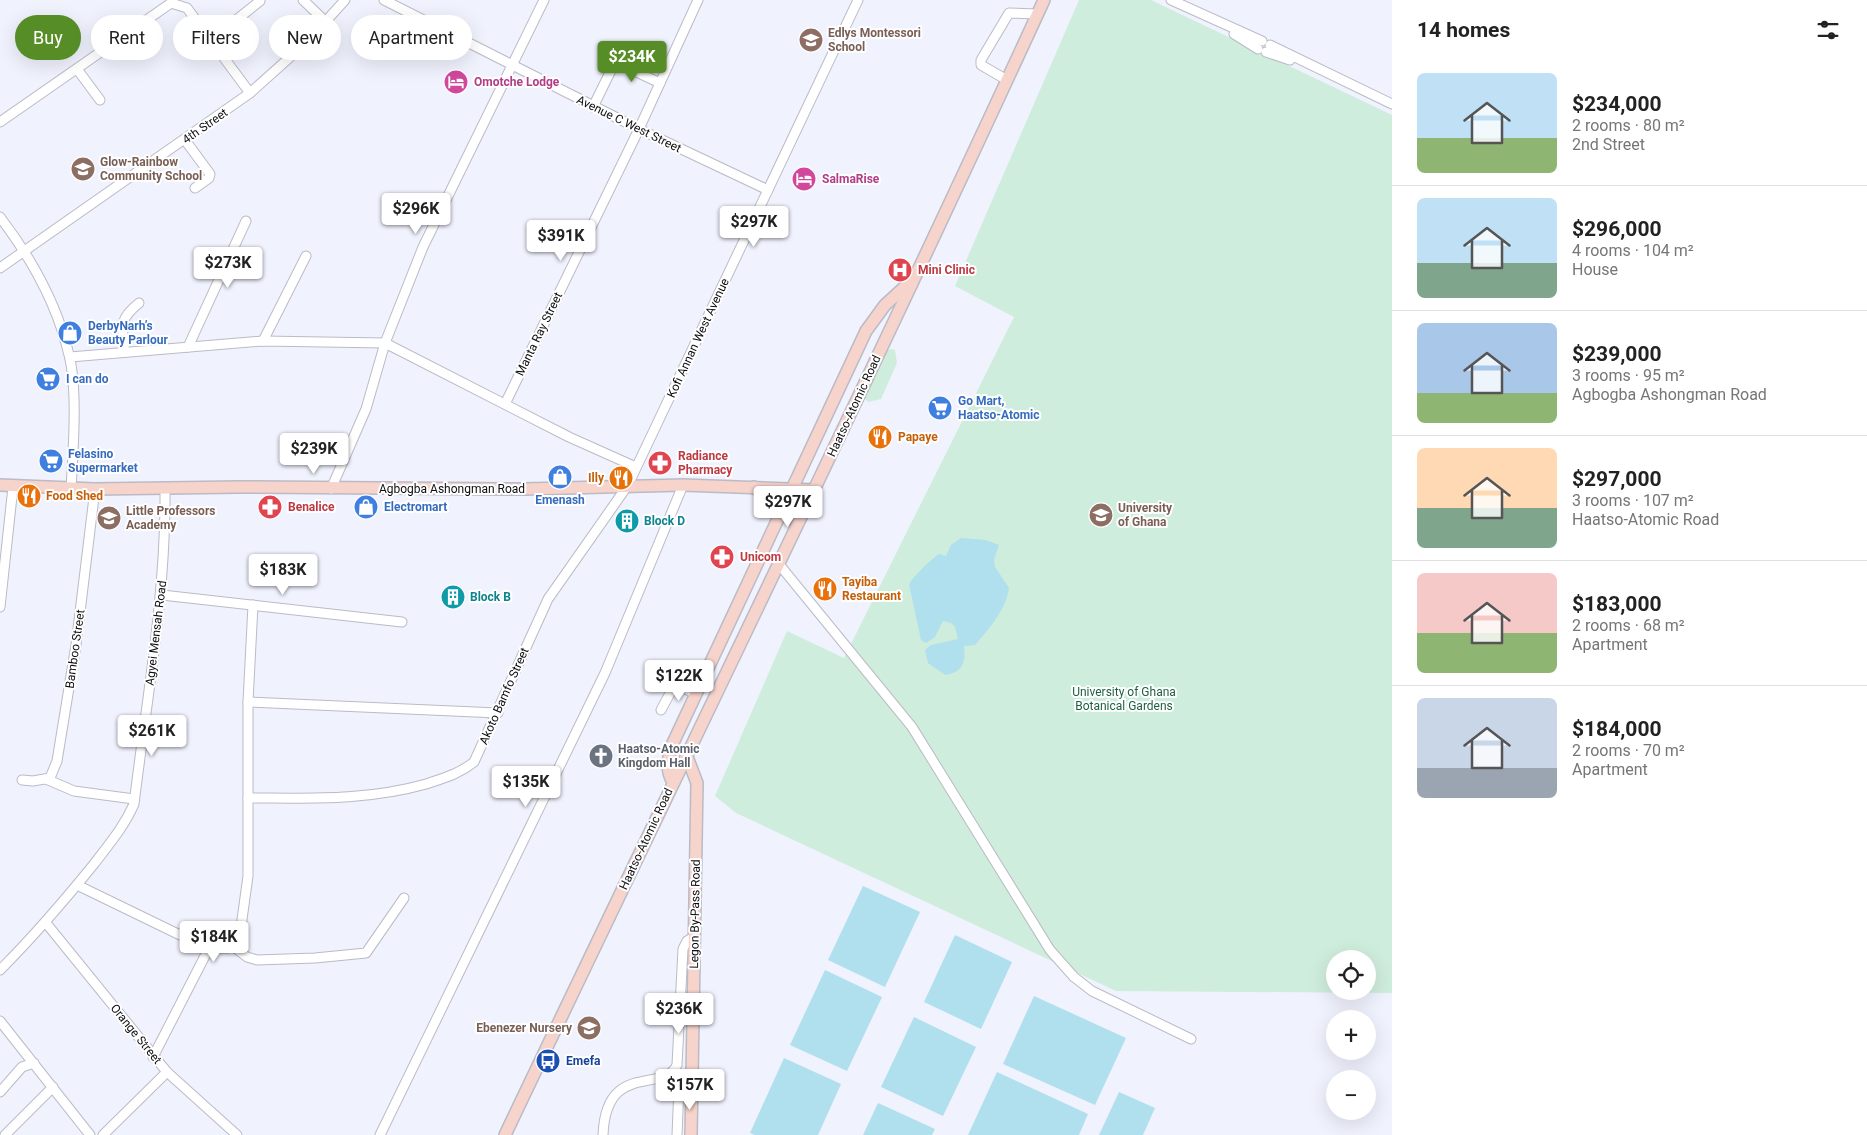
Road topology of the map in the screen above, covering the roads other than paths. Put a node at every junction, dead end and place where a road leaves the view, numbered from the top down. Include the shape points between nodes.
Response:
1 (303, 0) edge
2 (344, 0) edge
3 (384, 0) edge
4 (544, 0) edge
5 (697, 0) edge
6 (858, 0) edge
7 (1044, 0) edge
8 (1171, 0) edge
9 (260, 1) dead end
10 (1037, 14) junction
11 (192, 15) edge
12 (242, 15) edge
13 (319, 15) edge
14 (332, 15) edge
15 (621, 50) dead end
16 (226, 60) edge
17 (285, 60) edge
18 (615, 62) junction
19 (511, 66) junction
20 (76, 69) junction
21 (1007, 80) junction
22 (660, 83) junction
23 (250, 93) junction
24 (100, 100) dead end
25 (1392, 104) edge
26 (593, 107) junction
27 (0, 122) edge
28 (639, 130) junction
29 (185, 140) junction
30 (196, 188) dead end
31 (768, 190) junction
32 (0, 217) edge
33 (246, 221) dead end
34 (25, 250) junction
35 (306, 256) dead end
36 (0, 268) edge
37 (910, 283) junction
38 (138, 302) dead end
39 (263, 341) junction
40 (385, 343) junction
41 (188, 347) junction
42 (125, 352) junction
43 (70, 357) junction
44 (505, 404) junction
45 (636, 467) junction
46 (0, 485) edge
47 (628, 485) junction
48 (683, 485) junction
49 (13, 487) junction
50 (754, 487) junction
51 (165, 488) junction
52 (71, 489) junction
53 (331, 489) junction
54 (792, 489) junction
55 (96, 490) junction
56 (815, 490) junction
57 (780, 516) junction
58 (778, 564) junction
59 (162, 595) junction
60 (253, 605) junction
61 (0, 607) edge
62 (402, 622) dead end
63 (696, 694) junction
64 (248, 702) junction
65 (661, 710) dead end
66 (498, 713) junction
67 (686, 754) junction
68 (46, 779) junction
69 (22, 780) dead end
70 (673, 782) junction
71 (248, 798) junction
72 (134, 799) junction
73 (77, 885) junction
74 (404, 898) dead end
75 (46, 923) junction
76 (180, 934) dead end
77 (695, 936) junction
78 (234, 946) junction
79 (0, 970) edge
80 (0, 1021) edge
81 (1191, 1039) dead end
82 (153, 1057) junction
83 (34, 1063) junction
84 (167, 1072) junction
85 (679, 1086) dead end
86 (53, 1087) junction
87 (0, 1092) edge
88 (5, 1135) edge
89 (90, 1135) edge
90 (103, 1135) edge
91 (237, 1135) edge
92 (380, 1135) edge
93 (505, 1135) edge
94 (603, 1135) edge
95 (677, 1135) edge
96 (691, 1135) edge

1 - 13 street
2 - 14 street, 4th Street
3 - 19 street, Avenue C West Street
4 - 19 street
5 - 22 street, Manta Ray Street
6 - 31 street, Kofi Annan West Avenue
7 - 10 street, Haatso-Atomic Road
8 - 25 street via 1264,47
9 - 12 street
10 - 21 street, Haatso-Atomic Road
10 - 21 street via 1009,13 981,60 985,69
11 - 20 street via 187,8 171,4
15 - 18 street
16 - 23 street
17 - 23 street, 4th Street
18 - 22 street
18 - 26 street
19 - 26 street, Avenue C West Street
19 - 40 street via 423,247
20 - 24 street
20 - 27 street
21 - 37 street, Haatso-Atomic Road
22 - 28 street, Manta Ray Street
23 - 29 street, 4th Street
26 - 28 street, Avenue C West Street
28 - 31 street, Avenue C West Street
28 - 44 street, Manta Ray Street
29 - 30 street via 210,174
29 - 34 street, 4th Street
31 - 45 street, Kofi Annan West Avenue
32 - 34 street
33 - 41 street
34 - 36 street, 4th Street
34 - 43 street via 54,304
35 - 39 street
37 - 54 street via 885,305 866,331
37 - 56 street, Haatso-Atomic Road
38 - 42 street via 123,319
39 - 40 street
39 - 41 street
40 - 44 street
40 - 53 street via 366,409
41 - 42 street
42 - 43 street
43 - 52 street
44 - 45 street
45 - 47 street, Kofi Annan West Avenue
46 - 49 street, Agbogba Ashongman Road
47 - 48 street, Agbogba Ashongman Road
47 - 53 street, Agbogba Ashongman Road via 525,489
47 - 66 street, Akoto Bamfo Street via 548,598
48 - 50 street, Agbogba Ashongman Road
48 - 92 street via 605,673
49 - 52 street, Agbogba Ashongman Road
49 - 61 street
50 - 54 street, Agbogba Ashongman Road
50 - 57 street via 772,502
51 - 53 street, Agbogba Ashongman Road
51 - 55 street, Agbogba Ashongman Road
51 - 59 street, Agyei Mensah Road
52 - 55 street, Agbogba Ashongman Road
54 - 56 street, Agbogba Ashongman Road
54 - 57 street
55 - 68 street, Bamboo Street via 57,761 50,778
56 - 58 street, Haatso-Atomic Road
57 - 63 street
58 - 67 street, Haatso-Atomic Road
58 - 81 street via 912,727 1050,950 1092,992
59 - 60 street
59 - 72 street, Agyei Mensah Road
60 - 62 street
60 - 64 street
63 - 65 street via 675,684
63 - 70 street via 669,754 668,769
64 - 66 street
64 - 71 street
66 - 71 street, Akoto Bamfo Street via 474,762 453,776 399,792 355,798
67 - 70 street, Haatso-Atomic Road
67 - 77 street, Legon By-Pass Road via 697,783
68 - 69 street
68 - 72 street via 74,791
70 - 93 street, Haatso-Atomic Road
71 - 78 street via 248,876 240,934
72 - 73 street, Agyei Mensah Road via 126,823
73 - 75 street, Agyei Mensah Road
73 - 76 street
74 - 78 street via 366,953 257,960 247,957
75 - 79 street, Agyei Mensah Road
75 - 82 street, Orange Street
77 - 94 street via 683,949 675,1070 622,1086 612,1099 604,1120
77 - 96 street, Legon By-Pass Road
78 - 82 street via 208,950
80 - 83 street
82 - 84 street, Orange Street
83 - 86 street
83 - 87 street via 22,1067
84 - 90 street
84 - 91 street, Orange Street
85 - 95 street
86 - 88 street
86 - 89 street

